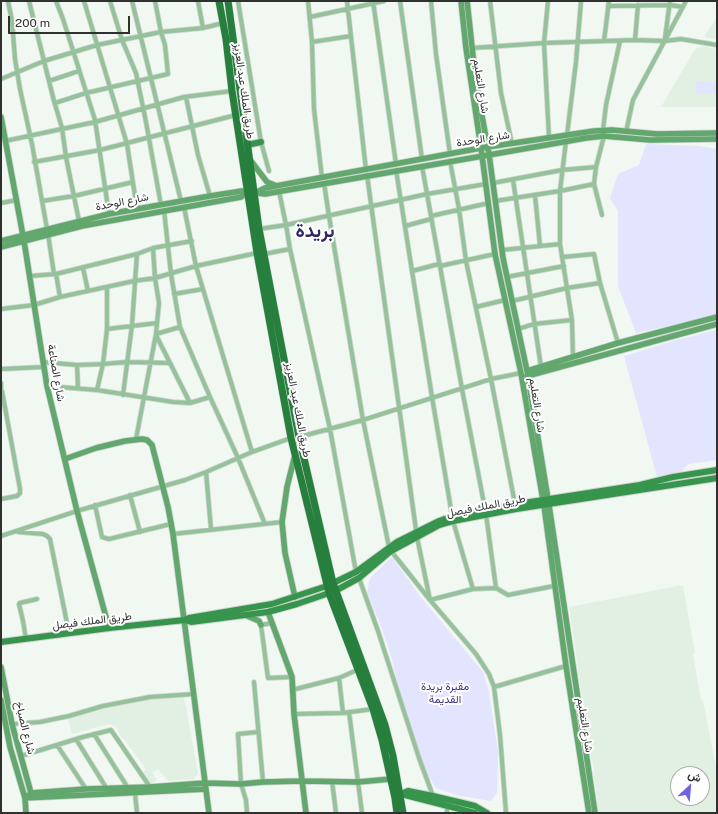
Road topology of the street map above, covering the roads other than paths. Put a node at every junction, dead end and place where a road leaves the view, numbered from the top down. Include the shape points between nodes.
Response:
1 (8, 1) edge
2 (29, 1) edge
3 (56, 1) edge
4 (84, 1) edge
5 (110, 1) edge
6 (132, 1) edge
7 (156, 1) edge
8 (198, 1) edge
9 (220, 1) edge
10 (228, 1) edge
11 (238, 1) edge
12 (308, 1) edge
13 (347, 1) edge
14 (384, 1) edge
15 (400, 1) edge
16 (431, 1) edge
17 (461, 1) edge
18 (467, 1) edge
19 (490, 1) edge
20 (548, 1) edge
21 (581, 1) edge
22 (686, 1) edge
23 (374, 2) edge
24 (608, 3) edge
25 (670, 3) edge
26 (638, 5) junction
27 (683, 7) junction
28 (348, 9) junction
29 (310, 17) junction
30 (223, 24) junction
31 (241, 24) junction
32 (231, 26) junction
33 (203, 28) junction
34 (161, 32) junction
35 (140, 36) junction
36 (350, 36) junction
37 (122, 40) junction
38 (635, 40) junction
39 (665, 40) junction
40 (604, 41) junction
41 (620, 41) junction
42 (312, 42) junction
43 (578, 42) junction
44 (544, 43) junction
45 (97, 44) junction
46 (496, 45) junction
47 (717, 45) edge
48 (472, 48) junction
49 (73, 52) junction
50 (44, 61) junction
51 (79, 71) junction
52 (17, 73) junction
53 (1, 78) edge
54 (150, 78) junction
55 (137, 80) junction
56 (49, 81) junction
57 (111, 88) junction
58 (232, 91) junction
59 (86, 93) junction
60 (186, 97) junction
61 (55, 103) junction
62 (157, 104) junction
63 (143, 108) junction
64 (118, 115) junction
65 (236, 115) junction
66 (1, 118) edge
67 (95, 122) junction
68 (192, 127) junction
69 (62, 128) junction
70 (626, 132) junction
71 (604, 133) junction
72 (717, 133) edge
73 (166, 134) junction
74 (29, 135) junction
75 (149, 138) junction
76 (549, 138) junction
77 (567, 138) junction
78 (717, 139) edge
79 (5, 141) junction
80 (261, 142) junction
81 (127, 144) junction
82 (512, 144) junction
83 (247, 145) junction
84 (481, 148) junction
85 (100, 150) junction
86 (489, 151) junction
87 (450, 154) junction
88 (482, 156) junction
89 (66, 157) junction
90 (249, 158) junction
91 (422, 159) junction
92 (450, 161) junction
93 (34, 162) junction
94 (422, 166) junction
95 (396, 167) junction
96 (596, 167) junction
97 (562, 170) junction
98 (269, 171) dead end
99 (366, 173) junction
100 (323, 180) junction
101 (513, 180) junction
102 (133, 182) junction
103 (493, 183) junction
104 (486, 184) junction
105 (594, 184) junction
106 (106, 188) junction
107 (278, 189) junction
108 (456, 190) junction
109 (560, 191) junction
110 (251, 192) junction
111 (427, 194) junction
112 (535, 195) junction
113 (74, 196) junction
114 (210, 196) junction
115 (516, 198) junction
116 (17, 200) junction
117 (42, 201) junction
118 (181, 201) junction
119 (401, 201) junction
120 (495, 201) junction
121 (1, 203) edge
122 (488, 203) junction
123 (371, 206) junction
124 (184, 207) junction
125 (162, 208) junction
126 (137, 209) junction
127 (459, 209) junction
128 (109, 214) junction
129 (602, 215) dead end
130 (329, 216) junction
131 (431, 218) junction
132 (79, 221) junction
133 (286, 225) junction
134 (405, 226) junction
135 (259, 228) junction
136 (48, 231) junction
137 (24, 238) junction
138 (1, 241) edge
139 (192, 242) junction
140 (560, 244) junction
141 (167, 246) junction
142 (540, 246) junction
143 (1, 247) edge
144 (153, 248) junction
145 (523, 248) junction
146 (290, 249) junction
147 (502, 250) junction
148 (137, 254) junction
149 (260, 254) junction
150 (495, 254) junction
151 (563, 257) junction
152 (466, 261) junction
153 (439, 265) junction
154 (196, 266) junction
155 (564, 266) junction
156 (83, 268) junction
157 (412, 271) junction
158 (55, 274) junction
159 (171, 274) junction
160 (527, 274) junction
161 (30, 276) junction
162 (507, 277) junction
163 (155, 278) junction
164 (134, 281) junction
165 (600, 284) junction
166 (108, 287) junction
167 (566, 288) junction
168 (203, 289) junction
169 (88, 291) junction
170 (174, 294) junction
171 (60, 297) junction
172 (531, 297) junction
173 (505, 300) junction
174 (512, 301) junction
175 (34, 305) junction
176 (476, 307) junction
177 (1, 309) edge
178 (717, 317) edge
179 (572, 320) junction
180 (157, 323) junction
181 (534, 324) junction
182 (717, 324) edge
183 (132, 325) junction
184 (180, 327) junction
185 (107, 329) junction
186 (518, 329) junction
187 (156, 334) junction
188 (618, 343) junction
189 (573, 357) junction
190 (127, 362) junction
191 (150, 362) junction
192 (169, 363) junction
193 (103, 364) junction
194 (44, 365) junction
195 (77, 365) junction
196 (541, 367) junction
197 (1, 369) edge
198 (525, 373) junction
199 (491, 379) junction
200 (1, 383) edge
201 (47, 386) junction
202 (78, 388) junction
203 (462, 388) junction
204 (97, 390) junction
205 (2, 391) edge
206 (123, 395) junction
207 (143, 397) junction
208 (210, 397) junction
209 (432, 397) junction
210 (190, 403) junction
211 (398, 409) junction
212 (363, 420) junction
213 (330, 429) junction
214 (295, 437) junction
215 (136, 439) junction
216 (252, 452) junction
217 (295, 455) junction
218 (238, 458) junction
219 (65, 460) junction
220 (717, 470) edge
221 (206, 472) junction
222 (717, 478) edge
223 (162, 486) junction
224 (130, 495) junction
225 (1, 499) edge
226 (546, 502) junction
227 (515, 504) junction
228 (95, 505) junction
229 (77, 511) junction
230 (485, 512) junction
231 (453, 518) junction
232 (282, 522) junction
233 (171, 524) junction
234 (265, 524) junction
235 (211, 529) junction
236 (15, 532) junction
237 (140, 532) junction
238 (173, 534) junction
239 (416, 534) junction
240 (1, 536) edge
241 (390, 549) junction
242 (358, 575) junction
243 (554, 586) junction
244 (331, 588) junction
245 (496, 588) junction
246 (473, 589) junction
247 (295, 597) junction
248 (37, 599) dead end
249 (430, 600) junction
250 (268, 612) junction
251 (244, 615) junction
252 (185, 620) junction
253 (272, 623) junction
254 (262, 625) junction
255 (109, 628) junction
256 (69, 633) junction
257 (26, 639) junction
258 (1, 642) edge
259 (566, 666) junction
260 (1, 667) edge
261 (357, 670) junction
262 (292, 677) junction
263 (339, 678) junction
264 (254, 682) dead end
265 (494, 687) junction
266 (292, 690) junction
267 (194, 694) junction
268 (1, 700) edge
269 (372, 709) junction
270 (349, 712) junction
271 (343, 713) junction
272 (294, 714) junction
273 (12, 724) junction
274 (258, 732) junction
275 (94, 734) junction
276 (76, 739) junction
277 (57, 745) junction
278 (21, 756) junction
279 (391, 779) junction
280 (302, 781) junction
281 (332, 781) junction
282 (263, 782) junction
283 (358, 782) junction
284 (240, 784) junction
285 (206, 786) junction
286 (150, 787) junction
287 (128, 788) junction
288 (86, 789) junction
289 (107, 789) junction
290 (31, 793) junction
291 (135, 793) junction
292 (401, 794) junction
293 (433, 796) junction
294 (25, 798) junction
295 (447, 806) junction
296 (26, 813) edge
297 (137, 813) edge
298 (209, 813) edge
299 (247, 813) edge
300 (306, 813) edge
301 (336, 813) edge
302 (362, 813) edge
303 (397, 813) edge
304 (403, 813) edge
305 (447, 813) edge
306 (475, 813) edge
307 (487, 813) edge
308 (506, 813) edge
309 (590, 813) edge
310 (595, 813) edge

1 - 52 street
2 - 50 street
3 - 49 street
4 - 45 street
5 - 37 street
6 - 35 street
7 - 34 street
8 - 33 street
9 - 30 highway, طريق الملك عبد العزيز
10 - 32 highway, طريق الملك عبد العزيز
11 - 31 street
12 - 29 street
13 - 28 street
14 - 23 street
15 - 91 street
16 - 87 street
17 - 84 street, شارع التعليم
18 - 48 street, شارع التعليم
19 - 46 street
20 - 44 street
21 - 43 street
22 - 27 street
23 - 28 street
23 - 95 street
24 - 26 street
24 - 40 street
25 - 26 street
25 - 27 street
25 - 39 street
26 - 38 street
27 - 39 street
28 - 29 street
28 - 36 street
29 - 42 street
30 - 33 street
30 - 58 highway, طريق الملك عبد العزيز
31 - 32 street
31 - 80 street
32 - 83 highway, طريق الملك عبد العزيز
33 - 34 street
34 - 35 street
34 - 54 street via 168,74
35 - 37 street
35 - 54 street
36 - 42 street
36 - 99 street
37 - 45 street
37 - 55 street
38 - 39 street
38 - 41 street
39 - 47 street via 681,38
39 - 70 street via 633,100
40 - 41 street
40 - 43 street
41 - 71 street via 606,105
42 - 100 street via 314,109
43 - 44 street
43 - 77 street
44 - 46 street
44 - 76 street
45 - 49 street
45 - 57 street
46 - 48 street
46 - 82 street via 501,93
48 - 86 street, شارع التعليم
49 - 50 street
49 - 51 street
50 - 52 street
50 - 56 street
51 - 56 street
51 - 59 street
52 - 53 street
52 - 74 street
54 - 55 street
54 - 62 street
55 - 57 street
55 - 63 street
56 - 61 street
57 - 59 street
57 - 64 street
58 - 60 street
58 - 65 highway, طريق الملك عبد العزيز
59 - 61 street
59 - 67 street
60 - 62 street
60 - 68 street
61 - 69 street
62 - 63 street
62 - 73 street
63 - 64 street
63 - 75 street
64 - 67 street
64 - 81 street
65 - 68 street
65 - 110 highway, طريق الملك عبد العزيز
66 - 79 street, شارع الصناعة
67 - 69 street
67 - 85 street
68 - 73 street
68 - 114 street
69 - 74 street
69 - 89 street
70 - 71 street, شارع الوحدة
70 - 72 street, شارع الوحدة
71 - 77 street, شارع الوحدة
71 - 78 street via 650,140
71 - 96 street
73 - 75 street
73 - 118 street
74 - 79 street
74 - 93 street
75 - 81 street
75 - 125 street
76 - 77 street, شارع الوحدة
76 - 82 street, شارع الوحدة
77 - 86 street
77 - 97 street
79 - 116 street, شارع الصناعة
80 - 83 main road
80 - 98 street
81 - 85 street
81 - 102 street
82 - 86 street, شارع الوحدة
83 - 90 highway, طريق الملك عبد العزيز
84 - 86 street, شارع الوحدة
84 - 87 street, شارع الوحدة
84 - 88 street, شارع التعليم
85 - 89 street
85 - 106 street
86 - 88 street
86 - 103 street, شارع التعليم
87 - 91 street, شارع الوحدة
88 - 92 street
88 - 104 street, شارع التعليم
89 - 93 street
89 - 113 street
90 - 107 street via 267,182
90 - 110 highway, طريق الملك عبد العزيز
91 - 95 street, شارع الوحدة
92 - 94 street
92 - 108 street
93 - 117 street
94 - 95 street
94 - 111 street
95 - 99 street, شارع الوحدة
95 - 119 street
96 - 97 street
96 - 105 street
97 - 101 street
97 - 109 street
99 - 100 street, شارع الوحدة
99 - 123 street
100 - 107 street, شارع الوحدة
100 - 130 street
101 - 103 street
101 - 115 street
102 - 106 street
102 - 126 street
103 - 120 street, شارع التعليم
104 - 108 street
104 - 122 street, شارع التعليم
105 - 109 street
105 - 129 street
106 - 113 street
106 - 128 street
107 - 110 street, شارع الوحدة via 264,188
107 - 133 street
108 - 111 street
108 - 127 street
109 - 112 street
109 - 140 street
110 - 114 street, شارع الوحدة
110 - 124 street via 241,197
110 - 135 highway, طريق الملك عبد العزيز
110 - 149 highway, طريق الملك عبد العزيز
111 - 119 street
111 - 131 street
112 - 115 street
112 - 142 street
113 - 117 street
113 - 132 street
114 - 118 street, شارع الوحدة
115 - 120 street
115 - 145 street
116 - 121 street
116 - 137 street, شارع الصناعة
117 - 136 street
118 - 125 street, شارع الوحدة
119 - 123 street
119 - 134 street
120 - 147 street, شارع التعليم
122 - 127 street
122 - 150 street, شارع التعليم
123 - 130 street
123 - 211 street
124 - 125 street
124 - 139 street
125 - 126 street, شارع الوحدة
125 - 136 street
125 - 141 street
126 - 128 street, شارع الوحدة
127 - 131 street
127 - 152 street
128 - 132 street, شارع الوحدة
130 - 133 street
130 - 212 street
131 - 134 street
131 - 153 street
132 - 136 street, شارع الوحدة
133 - 135 street
133 - 146 street
134 - 157 street
135 - 149 highway, طريق الملك عبد العزيز
136 - 137 street, شارع الوحدة
136 - 158 street
137 - 138 street, شارع الوحدة
137 - 143 street
137 - 161 street, شارع الصناعة
139 - 141 street
139 - 154 street
140 - 142 street
140 - 151 street
141 - 144 street
141 - 159 street
142 - 145 street
144 - 148 street
144 - 163 street
145 - 147 street
145 - 160 street
146 - 149 street
146 - 213 street
147 - 162 street, شارع التعليم
148 - 156 street
148 - 164 street
149 - 154 street
149 - 214 highway, طريق الملك عبد العزيز
150 - 152 street
150 - 173 street, شارع التعليم
151 - 155 street
151 - 165 street via 594,254
152 - 153 street
152 - 176 street
153 - 157 street
153 - 203 street
154 - 159 street
154 - 168 street
155 - 160 street
155 - 167 street
156 - 158 street
156 - 169 street
157 - 209 street
158 - 161 street
158 - 171 street
159 - 163 street
159 - 170 street
160 - 162 street
160 - 172 street
161 - 175 street, شارع الصناعة
162 - 174 street, شارع التعليم
163 - 164 street
163 - 180 street via 159,303
164 - 166 street
164 - 183 street
165 - 167 street
165 - 188 street
166 - 169 street
166 - 185 street
167 - 172 street
167 - 179 street
168 - 170 street
168 - 216 street
169 - 171 street
170 - 184 street
171 - 175 street
172 - 174 street
172 - 181 street
173 - 176 street
173 - 198 street, شارع التعليم
174 - 186 street, شارع التعليم
175 - 177 street
175 - 194 street, شارع الصناعة
176 - 199 street
178 - 188 street
179 - 181 street
179 - 189 street
180 - 183 street
180 - 187 street
181 - 186 street
181 - 196 street
182 - 198 street
183 - 185 street
183 - 190 street
184 - 187 street
184 - 208 street
185 - 193 street
186 - 198 street, شارع التعليم
187 - 191 street
187 - 192 street
188 - 189 street
189 - 196 street
190 - 191 street
190 - 193 street
190 - 206 street
191 - 192 street
191 - 207 street
192 - 210 street
193 - 195 street
193 - 204 street
194 - 195 street
194 - 197 street
194 - 201 street, شارع الصناعة
195 - 202 street
196 - 198 street
198 - 199 street
198 - 226 street, شارع التعليم
199 - 203 street
199 - 227 street
200 - 205 street
201 - 202 street
201 - 219 street, شارع الصناعة
202 - 204 street
203 - 209 street
203 - 230 street
204 - 206 street
205 - 225 street via 20,493
206 - 207 street
207 - 210 street
207 - 215 street
208 - 210 street
208 - 218 street
209 - 211 street
209 - 231 street
211 - 212 street
211 - 239 street
212 - 213 street
212 - 241 street
213 - 214 street
213 - 242 street
214 - 216 street
214 - 217 highway, طريق الملك عبد العزيز
214 - 244 highway, طريق الملك عبد العزيز
215 - 219 street via 96,448
215 - 223 street via 146,440 152,445
216 - 218 street
217 - 232 street
217 - 244 highway, طريق الملك عبد العزيز
218 - 221 street
218 - 234 street
219 - 229 street, شارع الصناعة
220 - 226 main road, طريق الملك فيصل
221 - 223 street
221 - 235 street
222 - 226 main road, طريق الملك فيصل
223 - 224 street
223 - 233 street
224 - 228 street
224 - 237 street
226 - 227 main road, طريق الملك فيصل
226 - 230 main road, طريق الملك فيصل
226 - 243 street, شارع التعليم
226 - 310 street, شارع التعليم
227 - 230 main road, طريق الملك فيصل
228 - 229 street
228 - 237 street via 102,536 105,538
229 - 236 street
229 - 255 street, شارع الصناعة
230 - 231 main road, طريق الملك فيصل
230 - 245 street
231 - 239 main road, طريق الملك فيصل via 439,521
231 - 246 street
232 - 234 street
232 - 247 street via 285,553
233 - 237 street
233 - 238 street
234 - 235 street
235 - 238 street
236 - 240 street
236 - 256 street via 43,534 50,539
238 - 252 street
239 - 241 main road, طريق الملك فيصل
239 - 249 street
241 - 242 main road, طريق الملك فيصل
241 - 249 street
242 - 244 main road, طريق الملك فيصل
242 - 293 street
243 - 245 street via 508,595
243 - 259 street, شارع التعليم
244 - 247 main road, طريق الملك فيصل
244 - 250 main road, طريق الملك فيصل via 297,604
244 - 261 highway, طريق الملك عبد العزيز
244 - 292 highway, طريق الملك عبد العزيز via 380,710
245 - 246 street
246 - 249 street
247 - 252 main road, طريق الملك فيصل via 272,604
248 - 257 street via 19,604
249 - 265 street via 476,654
250 - 251 main road, طريق الملك فيصل
250 - 253 street
251 - 252 main road, طريق الملك فيصل via 191,622
251 - 254 street via 259,621
252 - 255 main road, طريق الملك فيصل
252 - 267 street
253 - 254 street
253 - 262 street
254 - 262 street via 268,678
255 - 256 main road, طريق الملك فيصل
256 - 257 main road, طريق الملك فيصل
257 - 258 main road, طريق الملك فيصل
259 - 265 street
259 - 309 street, شارع التعليم
260 - 273 street, شارع الصباخ
261 - 263 street
261 - 269 highway, طريق الملك عبد العزيز
262 - 266 street
263 - 266 street
263 - 271 street
264 - 274 street
265 - 308 street
266 - 272 street
267 - 273 street via 150,697 40,722
267 - 285 street
268 - 294 street via 10,747
269 - 270 street
269 - 279 highway, طريق الملك عبد العزيز
270 - 271 street
270 - 283 street
271 - 272 street
272 - 280 street
273 - 278 street, شارع الصباخ
274 - 282 street
274 - 284 street via 238,734
275 - 276 street
275 - 286 street via 112,730
275 - 287 street
276 - 277 street
276 - 289 street
277 - 278 street
277 - 288 street
278 - 290 street, شارع الصباخ
279 - 283 street
279 - 303 highway, طريق الملك عبد العزيز
280 - 281 street
280 - 282 street
280 - 300 street
281 - 283 street
281 - 301 street
282 - 284 street
283 - 302 street
284 - 285 street
284 - 299 street via 246,800
285 - 286 street
285 - 291 street
285 - 298 street
286 - 287 street
287 - 289 street
288 - 289 street
288 - 290 street
290 - 294 street
291 - 294 street
291 - 297 street
292 - 293 main road via 408,791
292 - 295 main road
292 - 304 highway, طريق الملك عبد العزيز
293 - 307 main road via 475,806
294 - 296 street
295 - 305 street
295 - 306 main road

